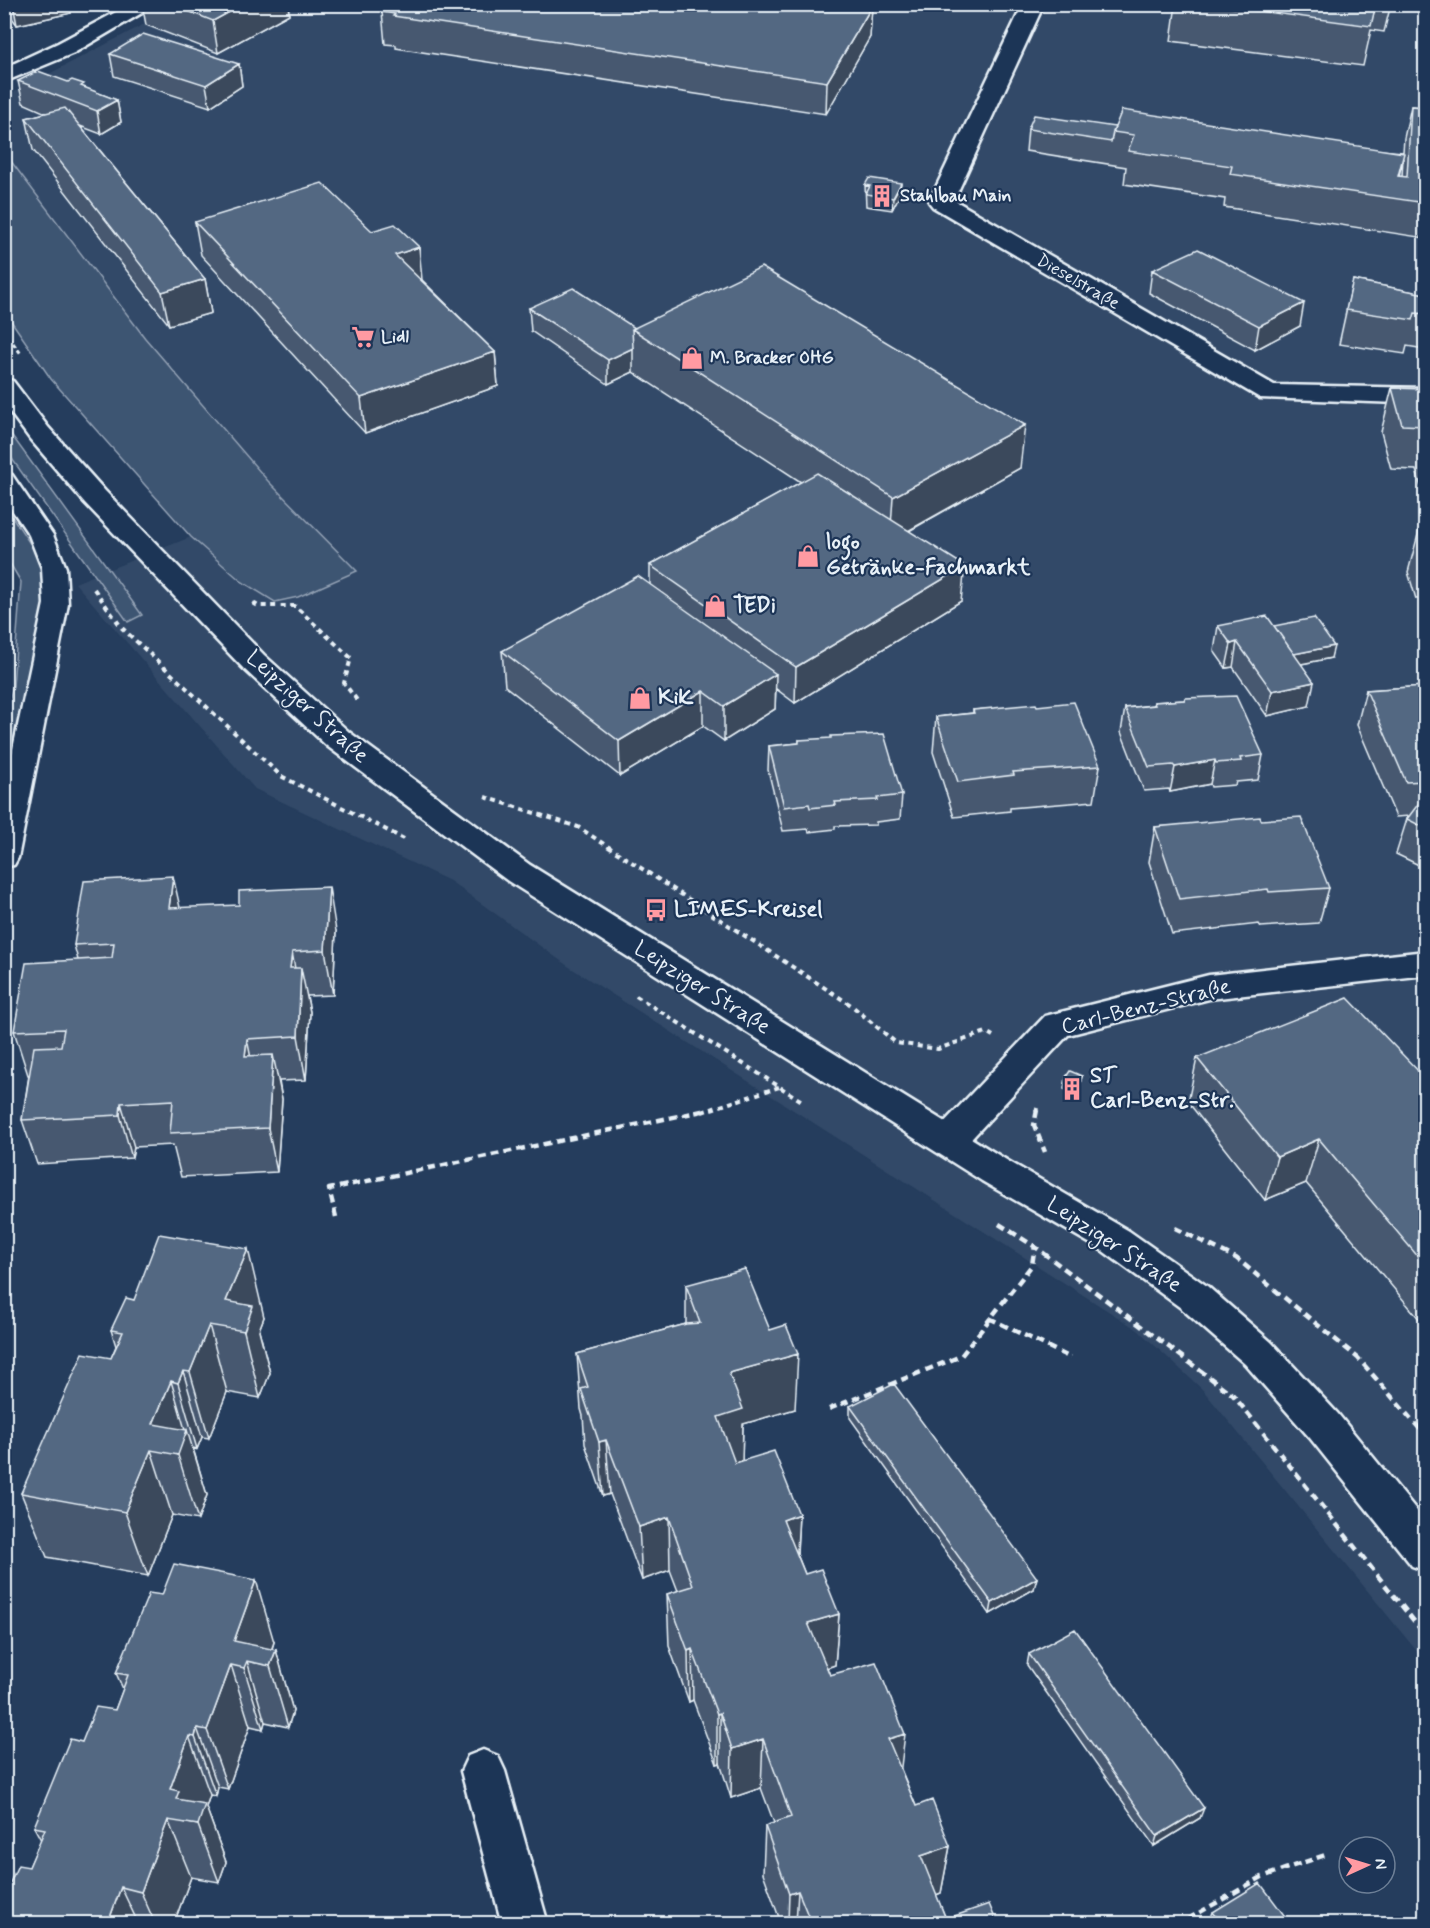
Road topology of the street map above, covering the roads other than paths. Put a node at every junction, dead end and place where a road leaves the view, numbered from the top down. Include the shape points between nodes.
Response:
1 (147, 4) edge
2 (1034, 4) edge
3 (122, 10) edge
4 (4, 76) edge
5 (4, 386) edge
6 (1425, 396) edge
7 (4, 480) edge
8 (4, 858) edge
9 (1425, 963) edge
10 (949, 1140) junction
11 (1425, 1553) edge
12 (483, 1771) dead end
13 (525, 1923) edge

1 - 3 street
2 - 6 street, Dieselstraße via 941,202 1269,393
3 - 4 street via 66,48
5 - 10 street, Leipziger Straße via 95,497 254,662 338,739 519,873
7 - 8 lane via 41,535 54,568 56,604
9 - 10 street, Carl-Benz-Straße via 1209,987 1058,1025
10 - 11 street, Leipziger Straße via 1116,1241 1194,1297 1258,1353 1324,1426
12 - 13 street

